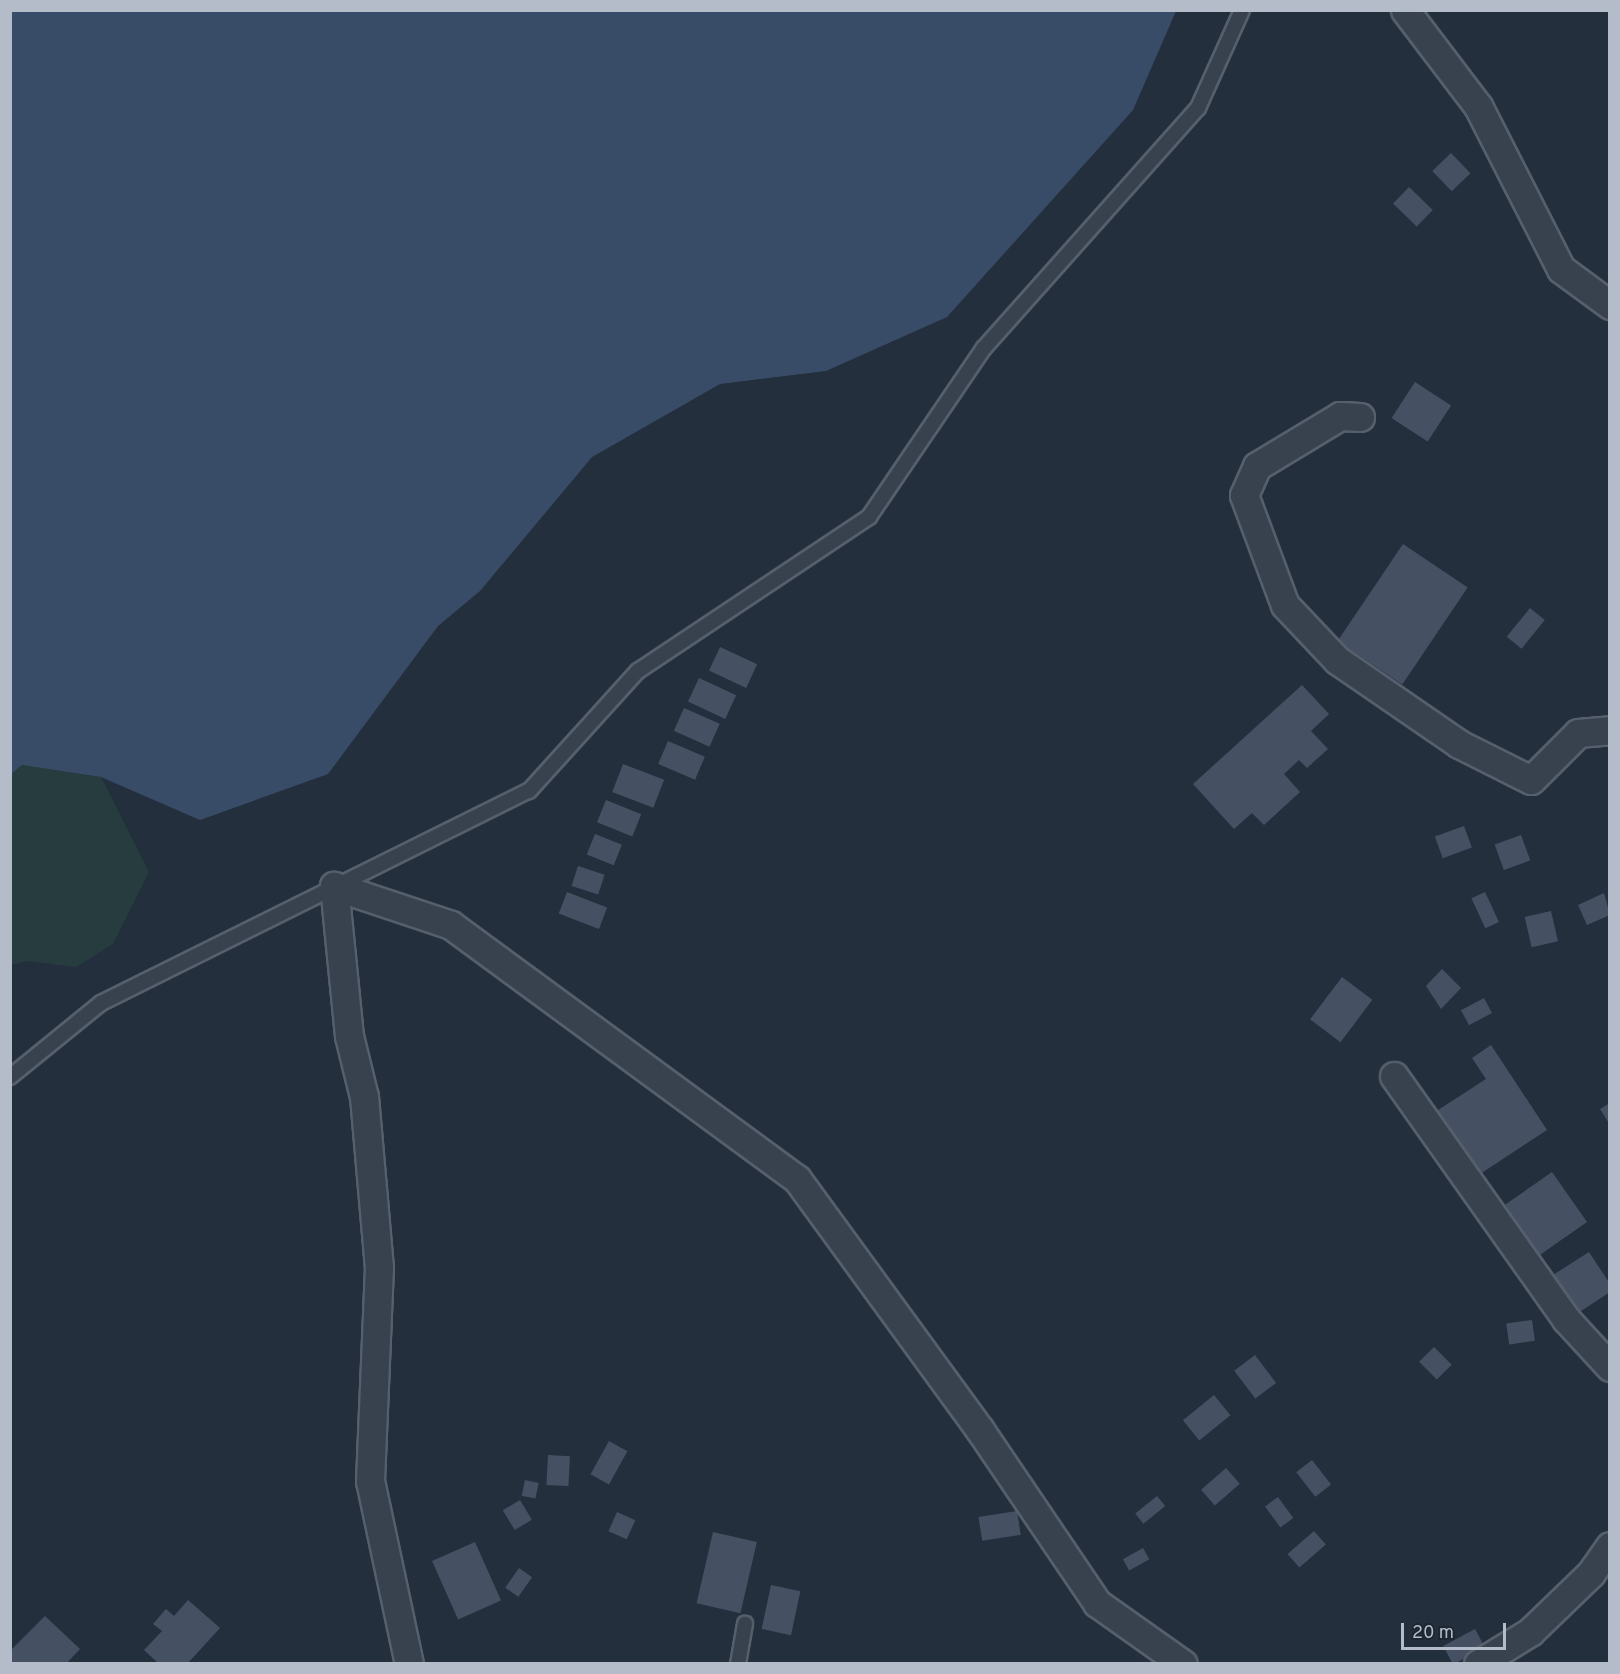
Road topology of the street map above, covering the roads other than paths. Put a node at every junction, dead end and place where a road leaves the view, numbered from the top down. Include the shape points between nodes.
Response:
1 (1242, 10) edge
2 (1405, 10) edge
3 (1610, 305) edge
4 (1360, 417) dead end
5 (1610, 730) edge
6 (334, 886) junction
7 (1394, 1076) dead end
8 (10, 1077) edge
9 (1610, 1367) edge
10 (1610, 1546) edge
11 (745, 1624) dead end
12 (409, 1664) edge
13 (738, 1664) edge
14 (1183, 1664) edge
15 (1478, 1664) edge

1 - 6 lane via 1198,108 984,348 869,517 638,672 529,791
2 - 3 street via 1478,106 1561,269
4 - 5 street via 1340,416 1257,466 1244,495 1285,605 1337,660 1459,744 1531,780 1578,733
6 - 8 lane via 101,1004
6 - 12 street via 349,1035 364,1097 379,1268 370,1481
6 - 14 street via 451,925 796,1179 980,1430 1097,1603
7 - 9 street via 1566,1318
10 - 15 street via 1591,1573 1530,1632
11 - 13 lane

